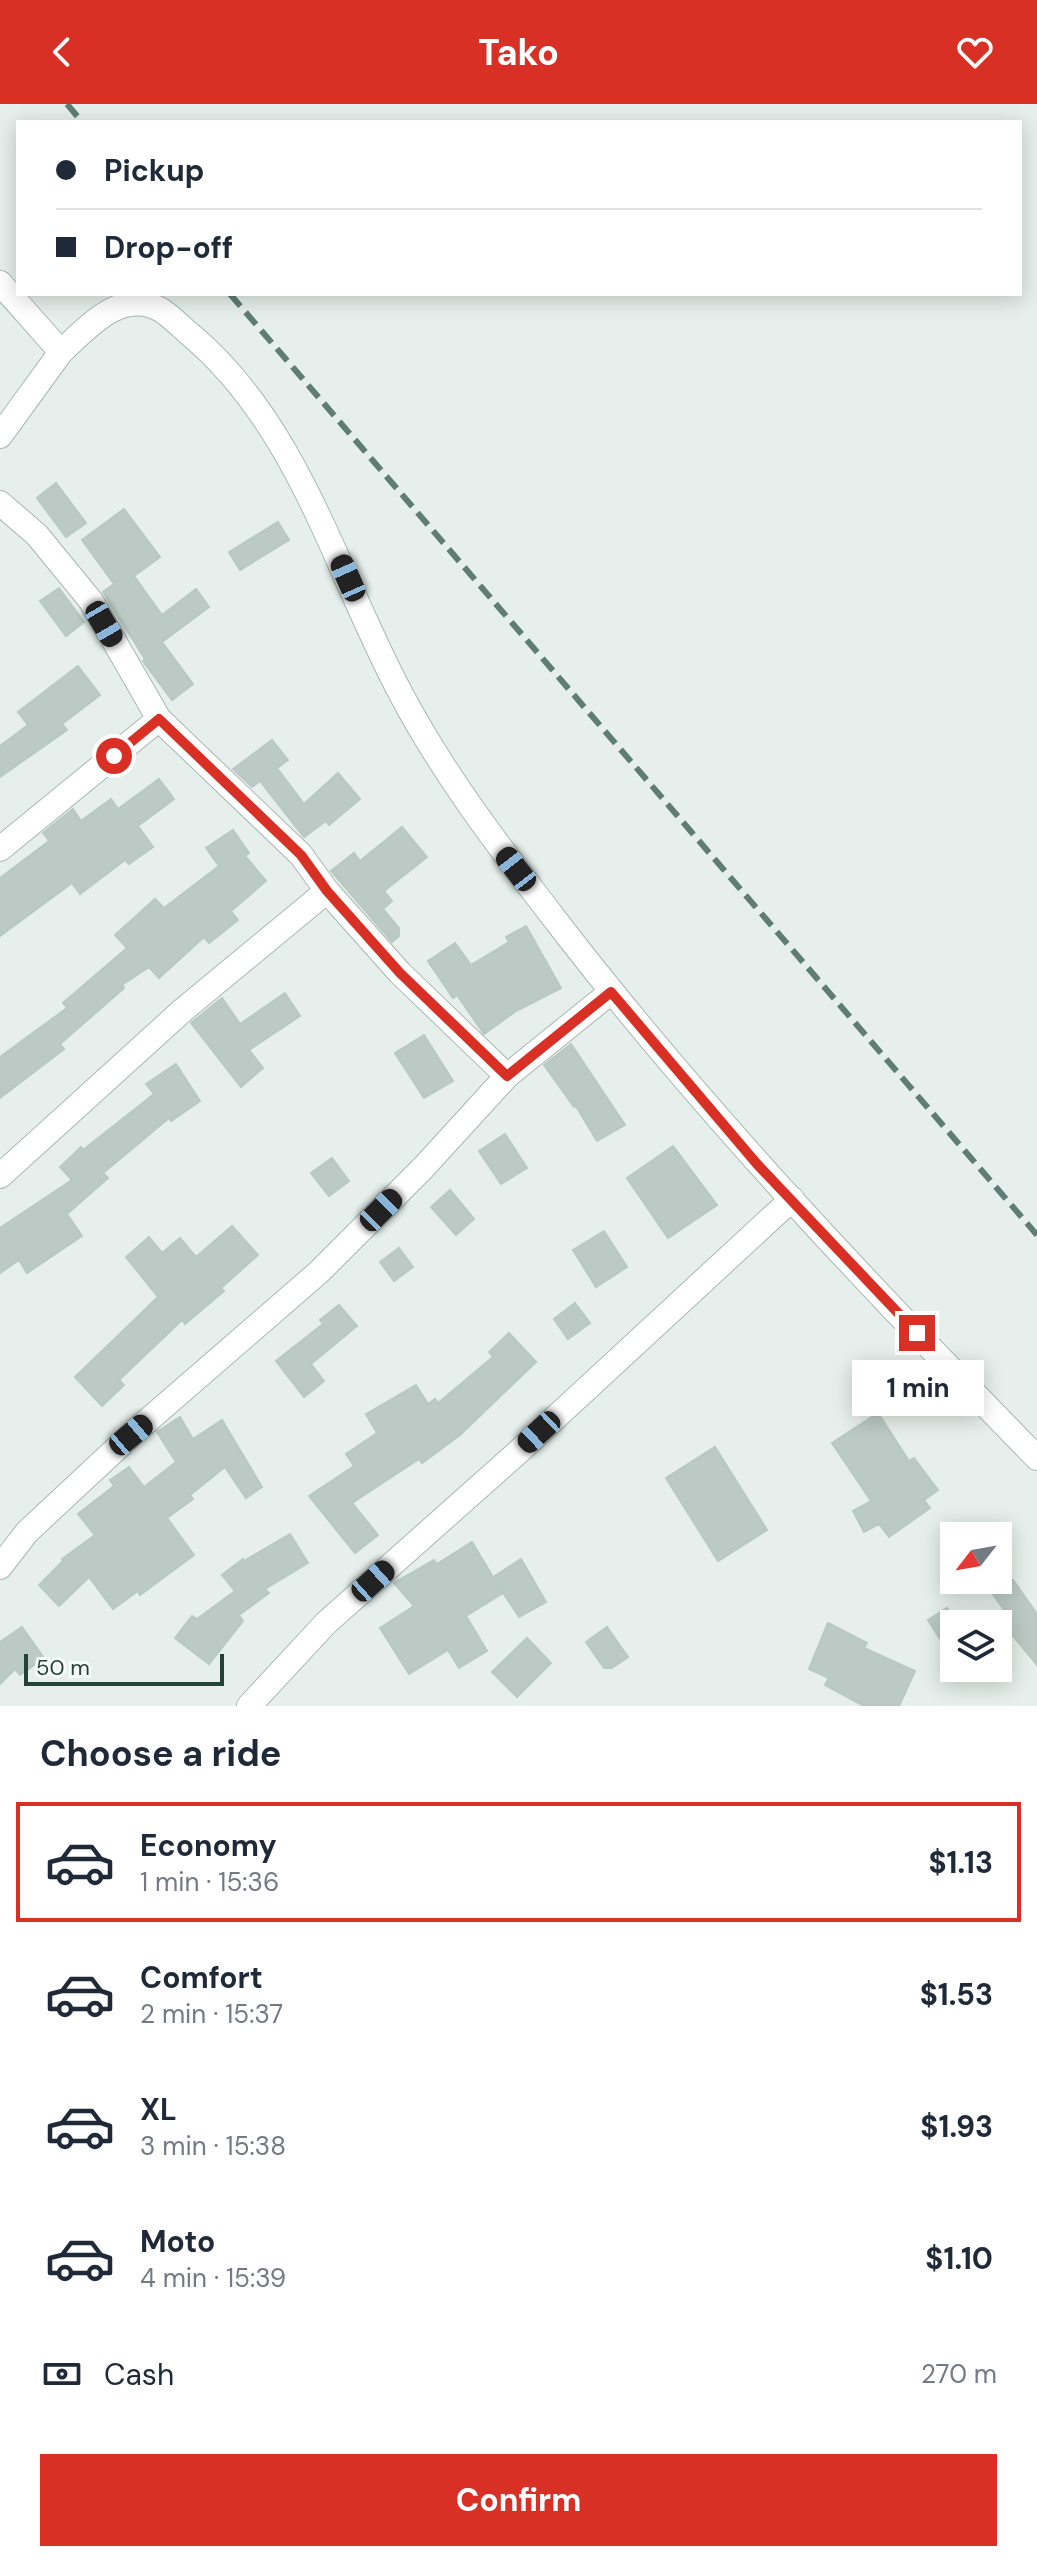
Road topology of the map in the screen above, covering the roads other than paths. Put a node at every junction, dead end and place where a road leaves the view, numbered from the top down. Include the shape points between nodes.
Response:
1 (0, 283) edge
2 (61, 352) junction
3 (0, 436) edge
4 (0, 503) edge
5 (159, 719) junction
6 (0, 849) edge
7 (327, 891) junction
8 (611, 992) junction
9 (507, 1076) junction
10 (0, 1176) edge
11 (792, 1199) junction
12 (1037, 1458) edge
13 (0, 1567) edge
14 (257, 1704) edge

1 - 2 street
2 - 3 street
2 - 8 street via 95,320 121,305 137,303 160,309 230,371 295,468 400,694 443,766 478,820
4 - 5 street via 37,535 91,601
5 - 6 street
5 - 7 street via 301,855
7 - 9 street via 400,973
7 - 10 street via 183,1010
8 - 9 street
8 - 11 street
9 - 13 street via 319,1272 131,1435 27,1532
11 - 12 street
11 - 14 street via 326,1623

